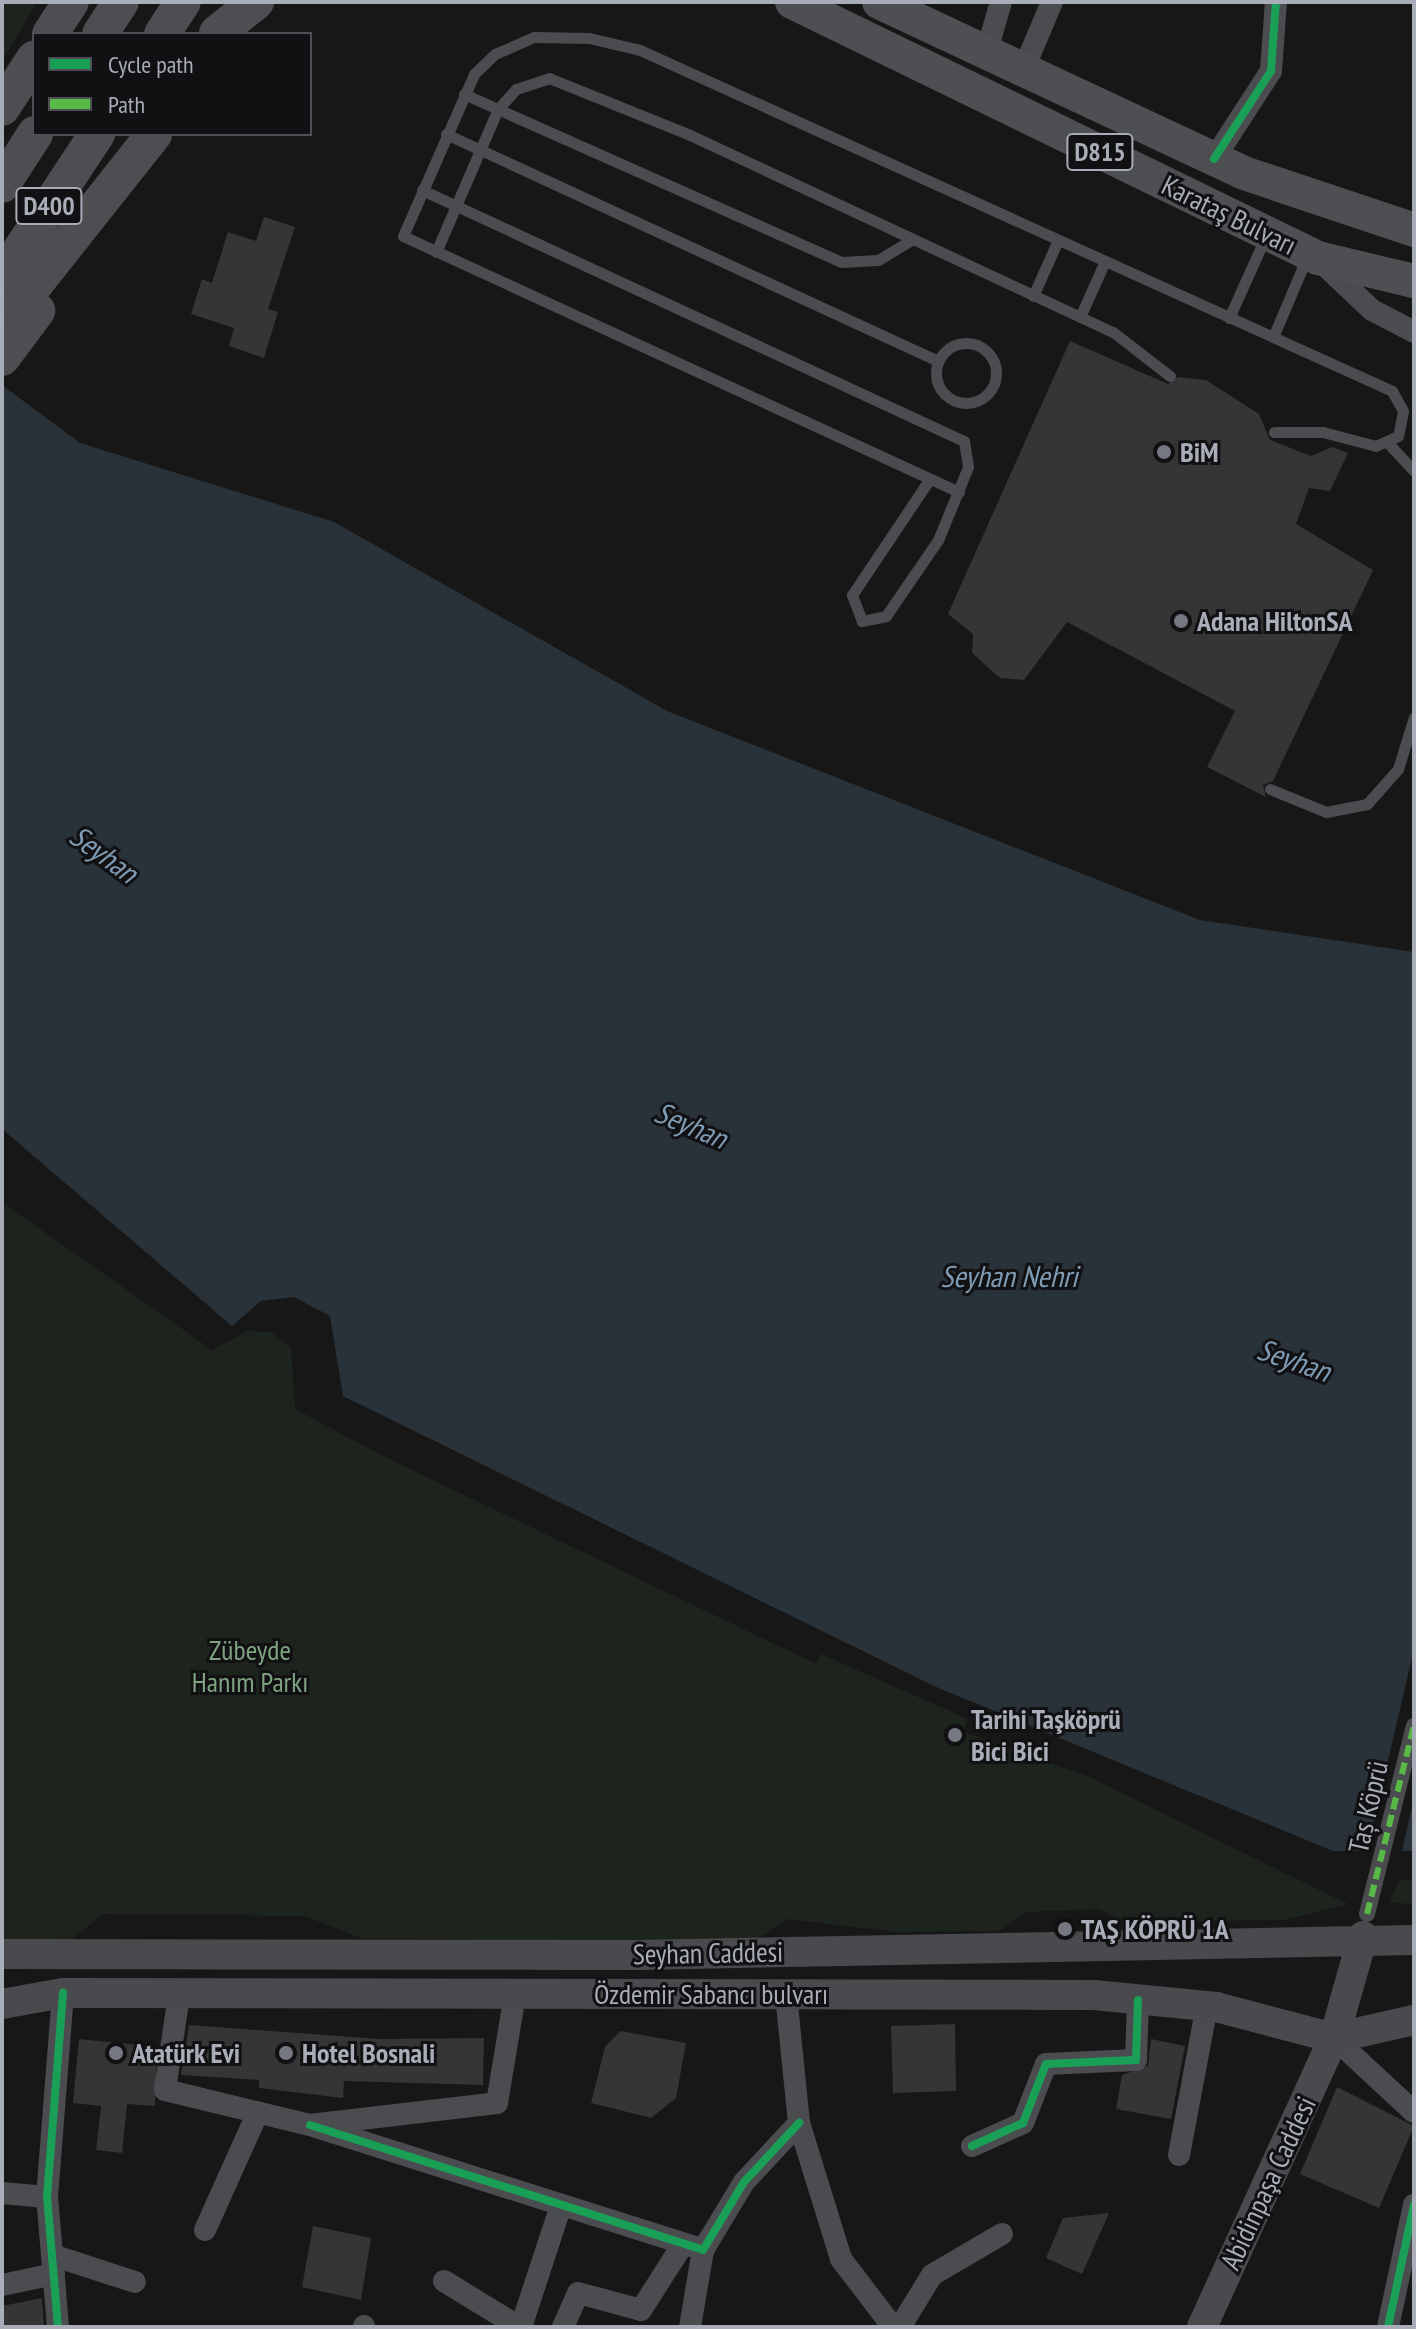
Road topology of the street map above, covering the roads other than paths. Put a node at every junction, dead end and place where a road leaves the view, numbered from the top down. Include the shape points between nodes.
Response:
1 (71, 2) edge
2 (121, 2) edge
3 (183, 2) edge
4 (238, 2) edge
5 (256, 2) edge
6 (792, 2) edge
7 (879, 2) edge
8 (1001, 2) edge
9 (1052, 2) edge
10 (1276, 2) edge
11 (51, 32) edge
12 (101, 32) edge
13 (163, 32) edge
14 (218, 32) edge
15 (219, 32) edge
16 (985, 57) junction
17 (32, 62) edge
18 (1022, 73) junction
19 (464, 94) junction
20 (2, 108) edge
21 (498, 109) junction
22 (446, 134) junction
23 (34, 136) edge
24 (96, 136) edge
25 (146, 146) edge
26 (480, 149) junction
27 (1214, 159) junction
28 (2, 185) edge
29 (422, 190) junction
30 (456, 205) junction
31 (1414, 230) edge
32 (1267, 233) junction
33 (913, 239) junction
34 (1058, 240) junction
35 (436, 252) junction
36 (1313, 256) junction
37 (1105, 261) junction
38 (2, 278) edge
39 (1414, 281) edge
40 (1033, 296) junction
41 (1080, 317) junction
42 (1229, 318) junction
43 (2, 326) edge
44 (1414, 332) edge
45 (1273, 337) junction
46 (2, 358) edge
47 (938, 361) junction
48 (1170, 376) dead end
49 (1409, 411) edge
50 (1274, 432) dead end
51 (1387, 442) junction
52 (1414, 471) edge
53 (929, 480) junction
54 (959, 492) junction
55 (1414, 717) edge
56 (1270, 789) dead end
57 (1414, 1726) edge
58 (1368, 1917) junction
59 (1414, 1940) edge
60 (2, 1954) edge
61 (63, 1993) junction
62 (515, 1994) junction
63 (179, 1995) junction
64 (786, 1995) junction
65 (1138, 2000) junction
66 (2, 2004) edge
67 (1207, 2006) junction
68 (1414, 2020) edge
69 (1334, 2038) junction
70 (258, 2112) junction
71 (1414, 2112) edge
72 (799, 2123) junction
73 (310, 2125) junction
74 (972, 2146) dead end
75 (1179, 2155) dead end
76 (2, 2193) edge
77 (47, 2197) junction
78 (561, 2205) junction
79 (1414, 2205) edge
80 (205, 2230) dead end
81 (1002, 2234) dead end
82 (1410, 2239) edge
83 (693, 2247) junction
84 (53, 2265) junction
85 (444, 2281) dead end
86 (135, 2282) dead end
87 (2, 2285) edge
88 (58, 2327) edge
89 (520, 2327) edge
90 (563, 2327) edge
91 (690, 2327) edge
92 (893, 2327) edge
93 (900, 2327) edge
94 (1202, 2327) edge
95 (1388, 2327) edge

1 - 11 highway
2 - 12 highway
3 - 13 highway
4 - 14 highway
5 - 15 highway
6 - 32 main road, Karataş Bulvarı / D815
7 - 16 main road, Karataş Bulvarı / D815
8 - 16 street
9 - 18 street
10 - 27 street via 1271,71
16 - 18 main road, Karataş Bulvarı / D815
17 - 20 highway
18 - 27 main road, Karataş Bulvarı / D815
19 - 21 lane
19 - 22 lane
19 - 34 lane via 484,64 520,41 561,36 615,43
21 - 26 lane
21 - 33 lane via 841,262 878,260
21 - 33 lane via 538,80 572,85
22 - 26 lane
22 - 29 lane
23 - 28 highway, D400
24 - 38 highway, D400
25 - 43 highway
25 - 46 highway via 88,247
26 - 30 lane
26 - 47 lane
27 - 31 main road, Karataş Bulvarı / D815
29 - 30 lane
29 - 35 lane via 403,236
30 - 35 lane
30 - 54 lane via 957,434 970,459
32 - 36 main road, Karataş Bulvarı / D815
32 - 42 lane
33 - 40 lane
34 - 37 lane
34 - 40 lane
35 - 53 lane
36 - 39 main road, Karataş Bulvarı / D815
36 - 44 street via 1372,310
36 - 45 lane
37 - 41 lane
37 - 42 lane
40 - 41 lane
41 - 48 lane via 1146,352
42 - 45 lane
45 - 49 lane via 1392,391
47 - 47 lane via 950,347 978,345 996,366 994,385 982,399 954,401 940,389
49 - 51 lane via 1402,429
50 - 51 lane via 1323,432 1365,446
51 - 52 lane
53 - 54 lane
53 - 54 lane via 852,595 862,621 886,616 930,553
55 - 56 lane via 1393,777 1355,809 1311,809
57 - 58 street, Taș Köprü
58 - 59 main road, Seyhan Caddesi
58 - 60 main road, Seyhan Caddesi via 638,1955
58 - 69 main road, Abidinpaşa Caddesi
61 - 63 main road, Özdemir Sabancı bulvarı
61 - 66 main road, Özdemir Sabancı bulvarı
61 - 77 street
62 - 63 main road, Özdemir Sabancı bulvarı
62 - 64 main road, Özdemir Sabancı bulvarı
62 - 73 street via 497,2103
63 - 70 street via 165,2090
64 - 65 main road, Özdemir Sabancı bulvarı
64 - 72 street
65 - 67 main road, Özdemir Sabancı bulvarı
65 - 74 street via 1136,2060 1046,2064 1023,2123
67 - 69 main road, Özdemir Sabancı bulvarı
67 - 75 street
68 - 69 main road, Özdemir Sabancı bulvarı
69 - 71 street
69 - 94 main road, Abidinpaşa Caddesi
70 - 73 street
70 - 80 street
72 - 83 street
72 - 92 street via 841,2259
73 - 78 street
76 - 77 street
77 - 84 street
78 - 83 street
78 - 89 street
79 - 82 street
81 - 93 street via 932,2275
82 - 95 street
83 - 90 street via 641,2310 578,2293
83 - 91 street
84 - 86 street
84 - 87 street
84 - 88 street
85 - 89 street

